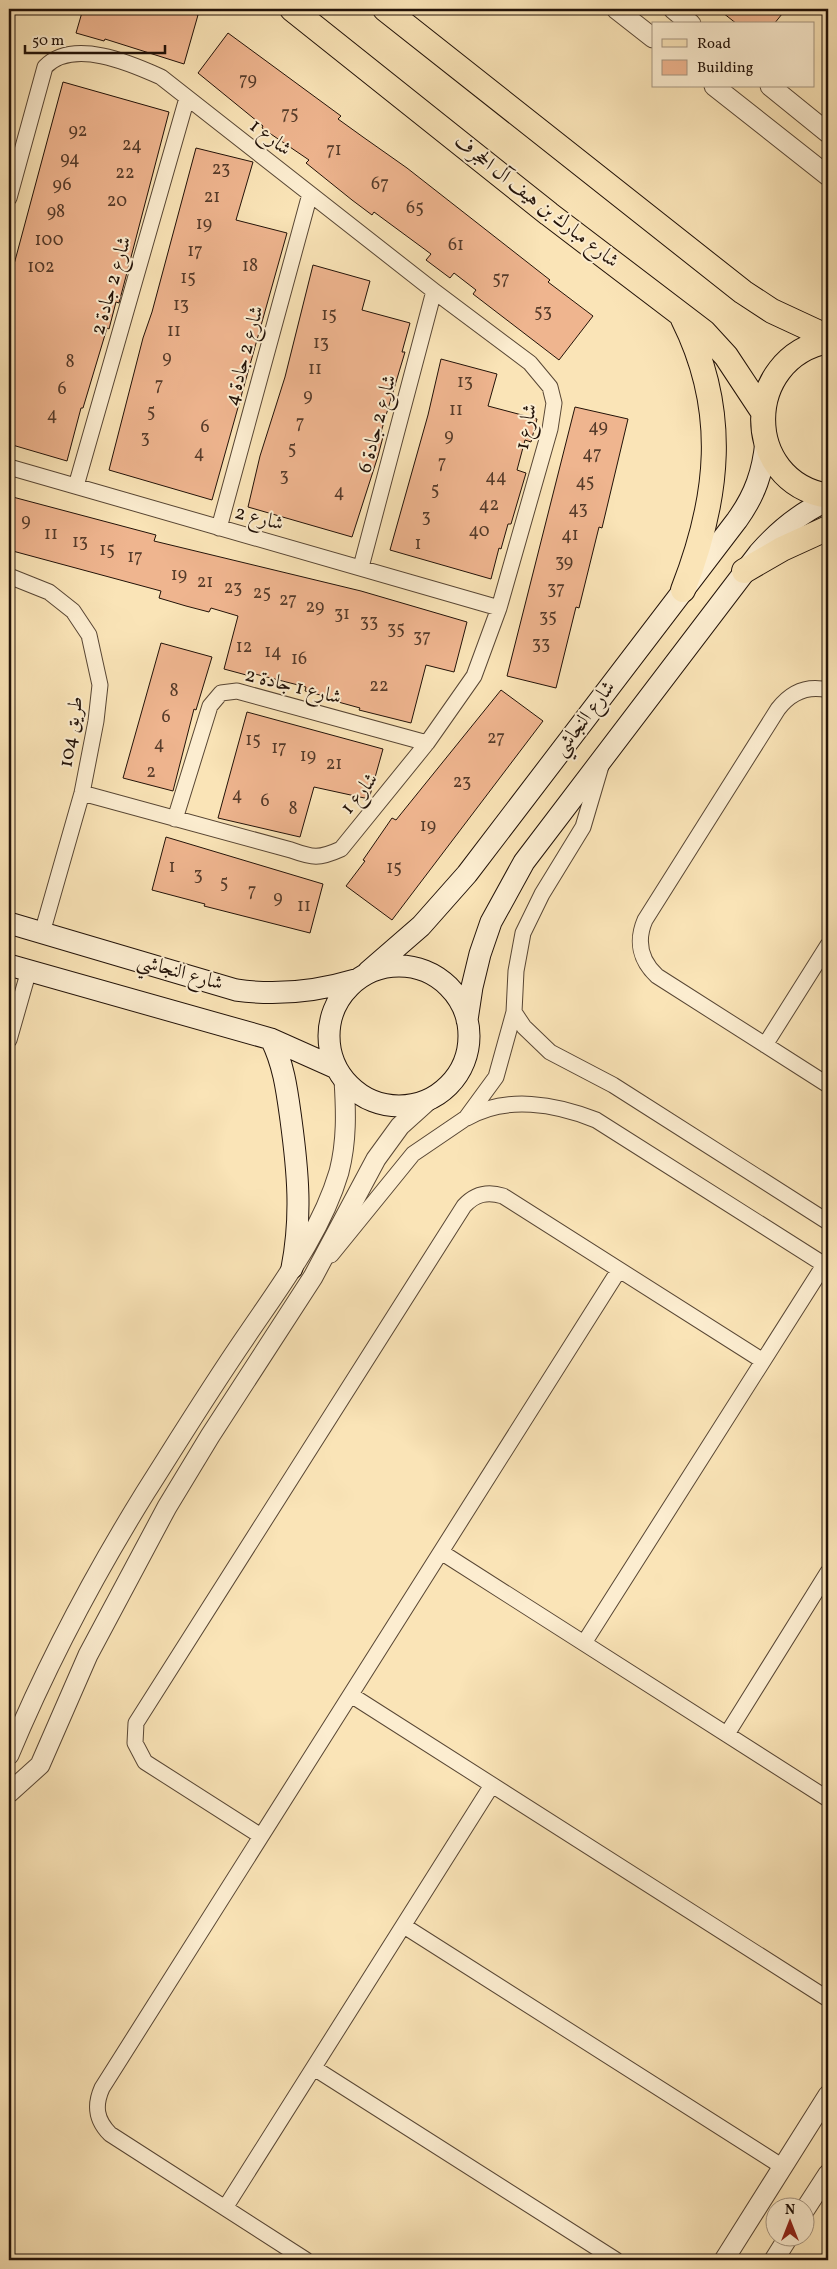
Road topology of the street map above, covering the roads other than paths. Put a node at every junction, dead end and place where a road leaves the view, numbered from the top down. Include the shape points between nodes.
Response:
1 (292, 9) edge
2 (385, 9) edge
3 (400, 9) edge
4 (616, 9) edge
5 (673, 9) edge
6 (689, 22) edge
7 (652, 37) edge
8 (448, 57) junction
9 (717, 88) edge
10 (772, 88) edge
11 (187, 98) junction
12 (828, 133) edge
13 (828, 176) edge
14 (310, 194) junction
15 (9, 198) edge
16 (434, 291) junction
17 (678, 311) junction
18 (828, 337) edge
19 (828, 341) edge
20 (763, 412) junction
21 (766, 441) junction
22 (9, 467) edge
23 (76, 486) junction
24 (828, 496) edge
25 (828, 500) edge
26 (219, 528) junction
27 (828, 528) edge
28 (361, 567) junction
29 (744, 571) junction
30 (9, 576) edge
31 (683, 590) junction
32 (499, 608) junction
33 (828, 690) edge
34 (427, 743) junction
35 (605, 755) junction
36 (82, 793) junction
37 (175, 819) junction
38 (9, 923) edge
39 (42, 933) junction
40 (828, 945) edge
41 (19, 968) edge
42 (362, 976) junction
43 (514, 1012) junction
44 (468, 1020) junction
45 (270, 1039) junction
46 (9, 1040) edge
47 (765, 1044) junction
48 (340, 1074) junction
49 (828, 1085) edge
50 (430, 1099) junction
51 (466, 1118) junction
52 (828, 1222) edge
53 (826, 1266) edge
54 (292, 1268) junction
55 (619, 1270) junction
56 (313, 1277) junction
57 (763, 1361) junction
58 (441, 1552) junction
59 (828, 1572) edge
60 (584, 1643) junction
61 (351, 1695) junction
62 (727, 1734) junction
63 (9, 1755) edge
64 (492, 1785) junction
65 (9, 1794) edge
66 (828, 1799) edge
67 (261, 1836) junction
68 (404, 1926) junction
69 (828, 1999) edge
70 (314, 2068) junction
71 (828, 2096) edge
72 (783, 2166) junction
73 (825, 2186) edge
74 (814, 2199) edge
75 (226, 2208) junction
76 (783, 2246) edge
77 (306, 2260) edge
78 (616, 2260) edge
79 (724, 2260) edge
80 (774, 2260) edge

1 - 17 main road, شارع مبارك بن هيف آل الحجرف via 549,214
2 - 8 main road
3 - 8 main road
4 - 7 street
5 - 6 street
8 - 18 main road via 743,292 802,327
9 - 13 street
10 - 12 street
11 - 14 street, شارع 1
11 - 15 street, شارع 1 via 161,77 132,64 87,54 63,55 53,59 45,67
11 - 23 street, شارع 2 جادة 2
14 - 16 street, شارع 1
14 - 26 street, شارع 2 جادة 4
16 - 28 street, شارع 2 جادة 6
16 - 32 street, شارع 1 via 530,363 550,386 554,403 550,429
17 - 20 main road, شارع مبارك بن هيف آل الحجرف via 726,356
17 - 31 main road via 706,382 715,432 708,511
19 - 20 main road via 804,348 780,368 771,382
20 - 21 main road
21 - 24 main road via 772,456 792,480
21 - 31 main road, شارع النجاشي via 759,483 750,502
22 - 23 street, شارع 2
23 - 26 street, شارع 2
25 - 29 main road, شارع النجاشي via 774,535
26 - 28 street, شارع 2
27 - 29 main road
28 - 32 street, شارع 2
29 - 35 main road, شارع النجاشي
30 - 36 street, طريق 104 via 49,592 73,611 89,635 100,685
31 - 42 main road, شارع النجاشي via 445,901
32 - 34 street, شارع 1 via 474,676
33 - 47 street via 802,690 778,709 645,920 640,937 645,962 656,976
34 - 37 street, شارع 1 via 341,849 328,855 312,858
34 - 37 street, شارع 1 جادة 2 via 237,691 221,693 210,706
35 - 43 street via 583,827 542,894 523,933 516,971
35 - 44 main road, شارع النجاشي via 524,862 491,922 472,987
36 - 37 street, شارع 1
36 - 39 street, طريق 104
38 - 39 main road, شارع النجاشي
39 - 42 main road, شارع النجاشي via 244,991 308,992
40 - 47 street
41 - 45 main road, شارع النجاشي
41 - 46 street
42 - 44 main road via 383,967 415,967 443,981 454,992
42 - 48 main road via 344,992 330,1021 330,1053
43 - 51 street via 496,1077
43 - 52 street via 524,1027 550,1052 613,1086
44 - 50 main road via 468,1051 463,1066 449,1085
45 - 48 main road, شارع النجاشي
45 - 54 main road via 284,1073 298,1171 299,1220
47 - 49 street
48 - 50 main road via 355,1091 384,1105 415,1104
48 - 54 street via 346,1111 345,1141 339,1170 330,1199
50 - 56 street via 387,1142
51 - 53 street via 479,1110 527,1104 574,1112 596,1120
51 - 56 street via 413,1154
53 - 57 street
54 - 63 street via 189,1422 116,1541 62,1638
55 - 57 street
55 - 58 street
55 - 67 street via 502,1196 486,1193 470,1200 146,1705 134,1733 135,1744 144,1762
56 - 65 street via 167,1507 88,1654 40,1765
57 - 60 street
58 - 60 street
58 - 61 street
59 - 62 street
60 - 62 street
61 - 64 street
61 - 67 street
62 - 66 street
64 - 68 street
64 - 69 street
67 - 75 street via 102,2088 96,2108 98,2118 110,2134
68 - 70 street
68 - 72 street
70 - 75 street
70 - 78 street
71 - 72 street
72 - 79 street
73 - 74 street
75 - 77 street
76 - 80 street

